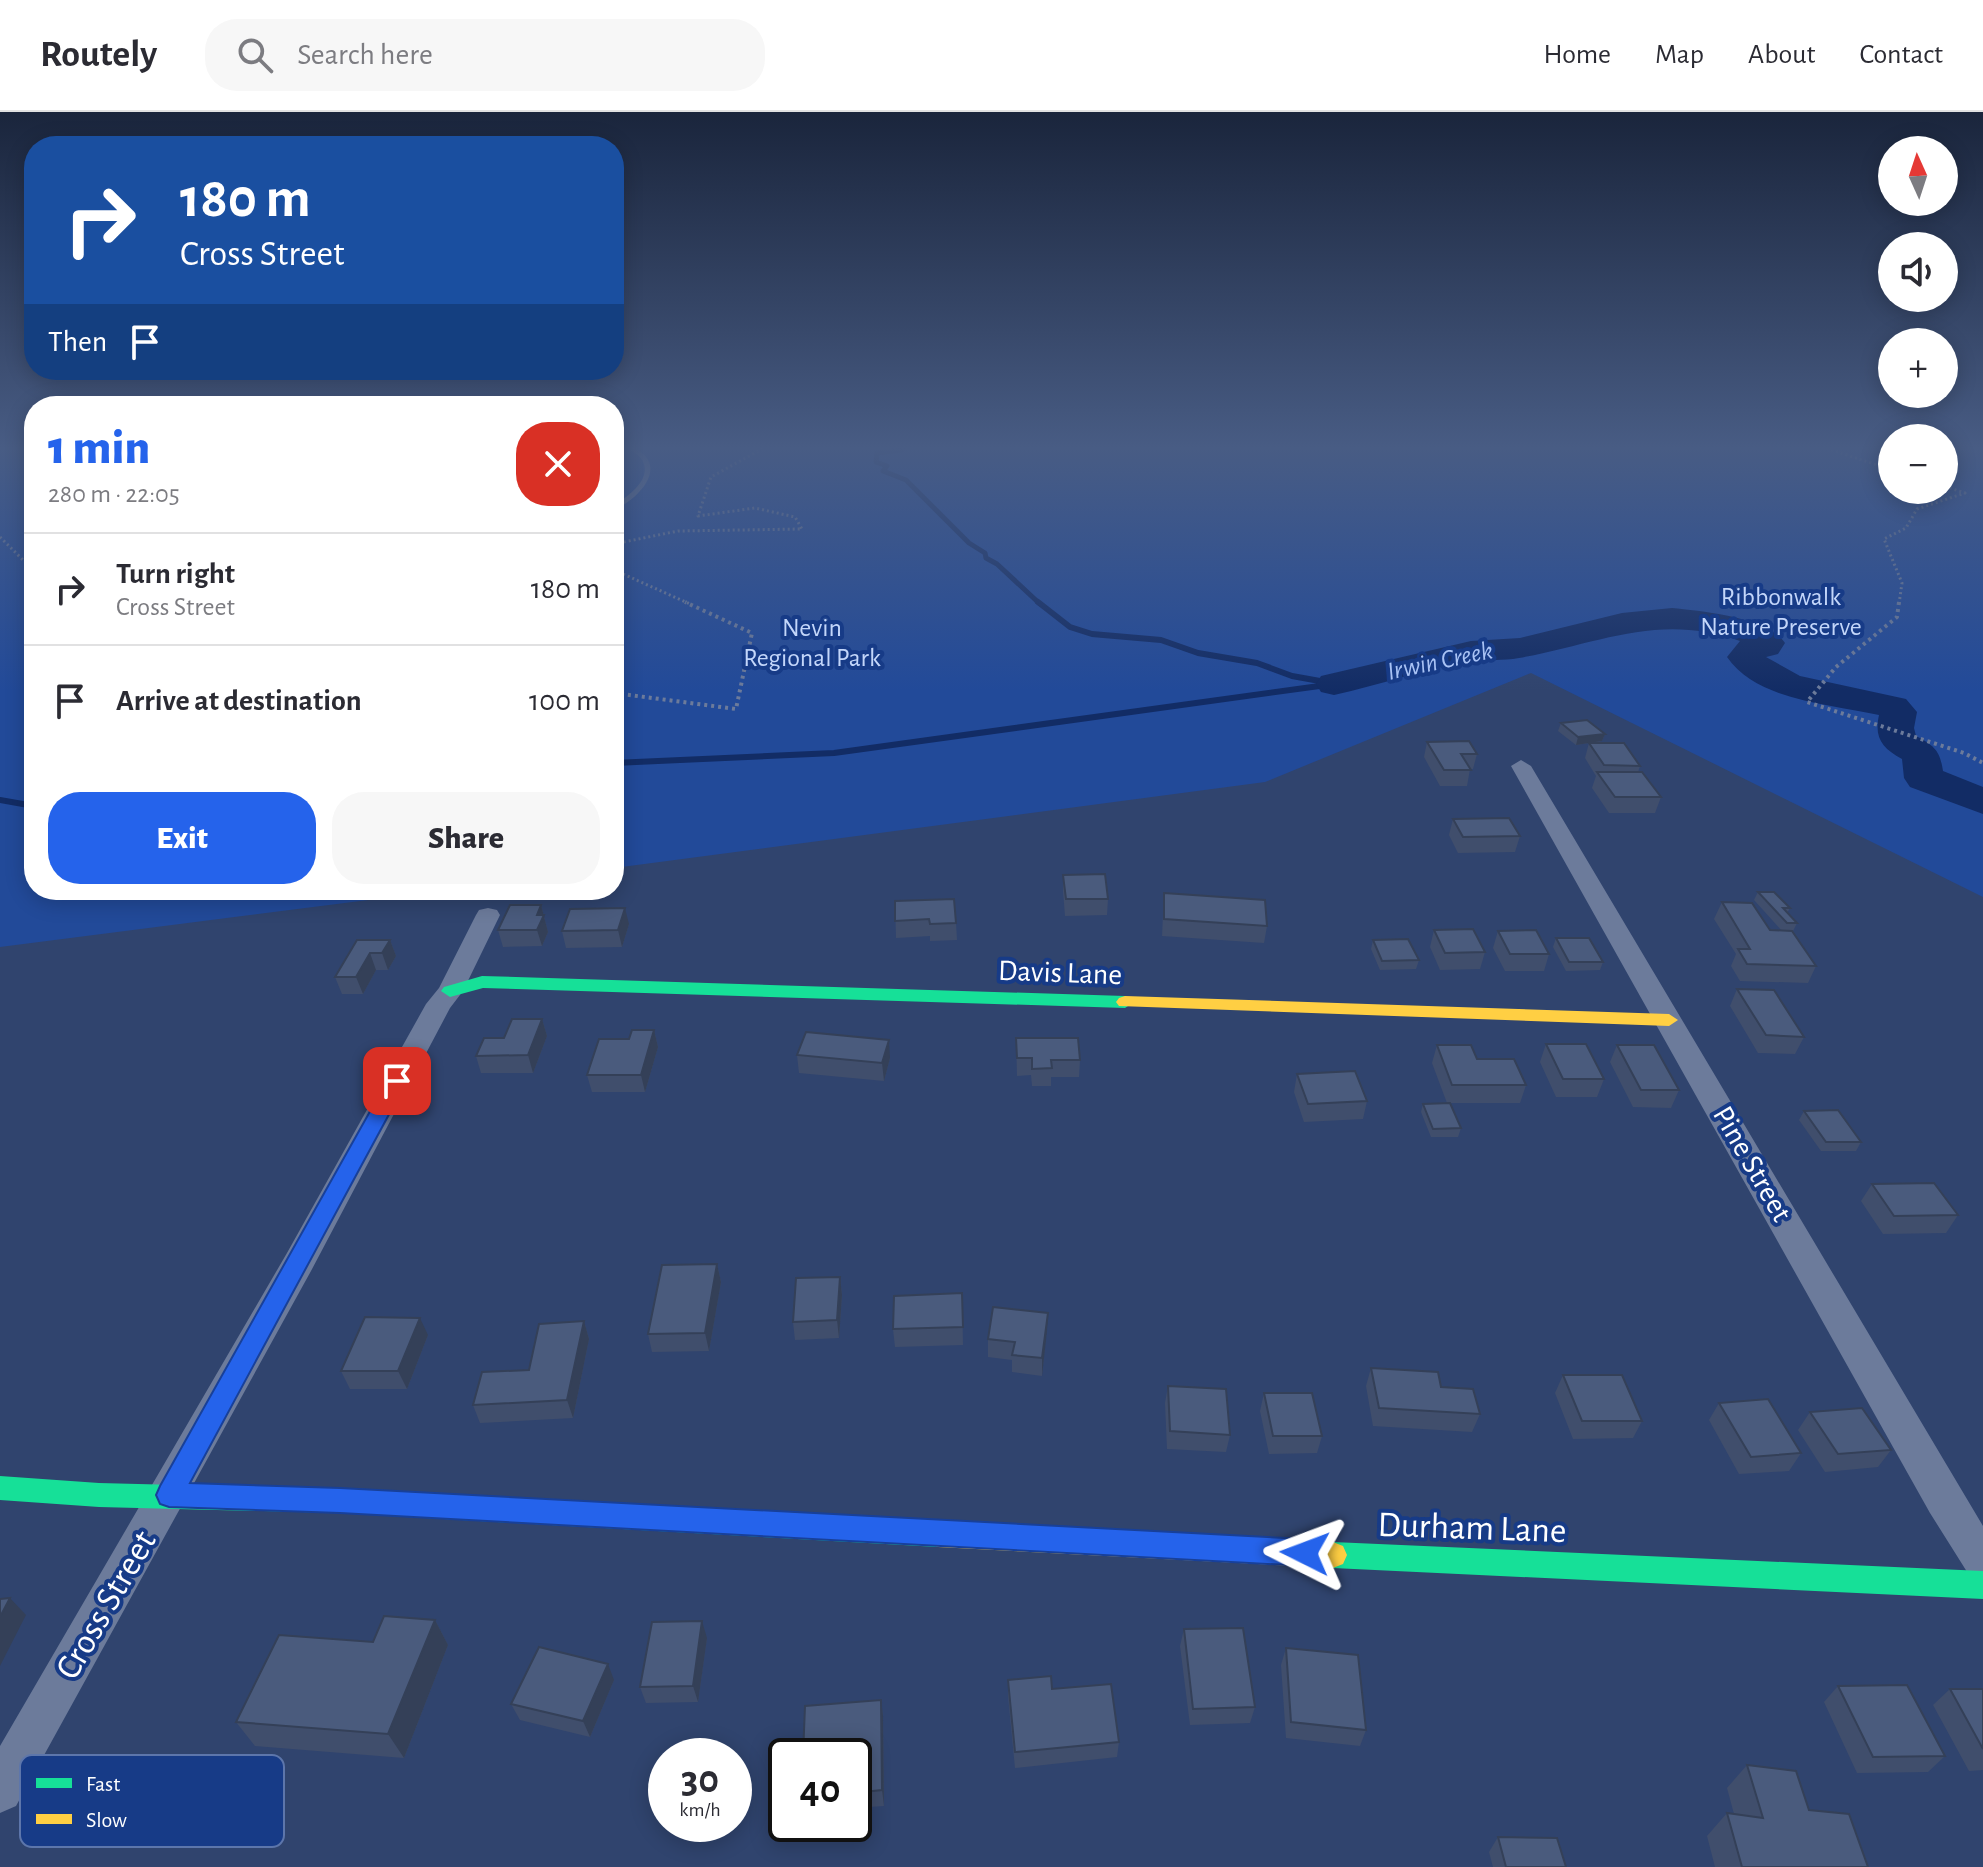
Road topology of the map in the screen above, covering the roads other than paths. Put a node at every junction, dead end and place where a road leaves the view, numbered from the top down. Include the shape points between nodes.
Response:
1 (1521, 766) dead end
2 (488, 915) dead end
3 (450, 991) junction
4 (1669, 1020) junction
5 (0, 1488) edge
6 (169, 1495) junction
7 (1983, 1561) edge
8 (1983, 1585) edge
9 (20, 1755) edge
10 (20, 1755) edge
11 (0, 1790) edge

1 - 4 street, Pine Street
2 - 3 street, Cross Street
3 - 4 street, Davis Lane via 482,982 541,983
3 - 6 street, Cross Street
4 - 7 street, Pine Street
5 - 6 street, Durham Lane
6 - 8 street, Durham Lane
6 - 10 street, Cross Street
9 - 11 street, Cross Street

